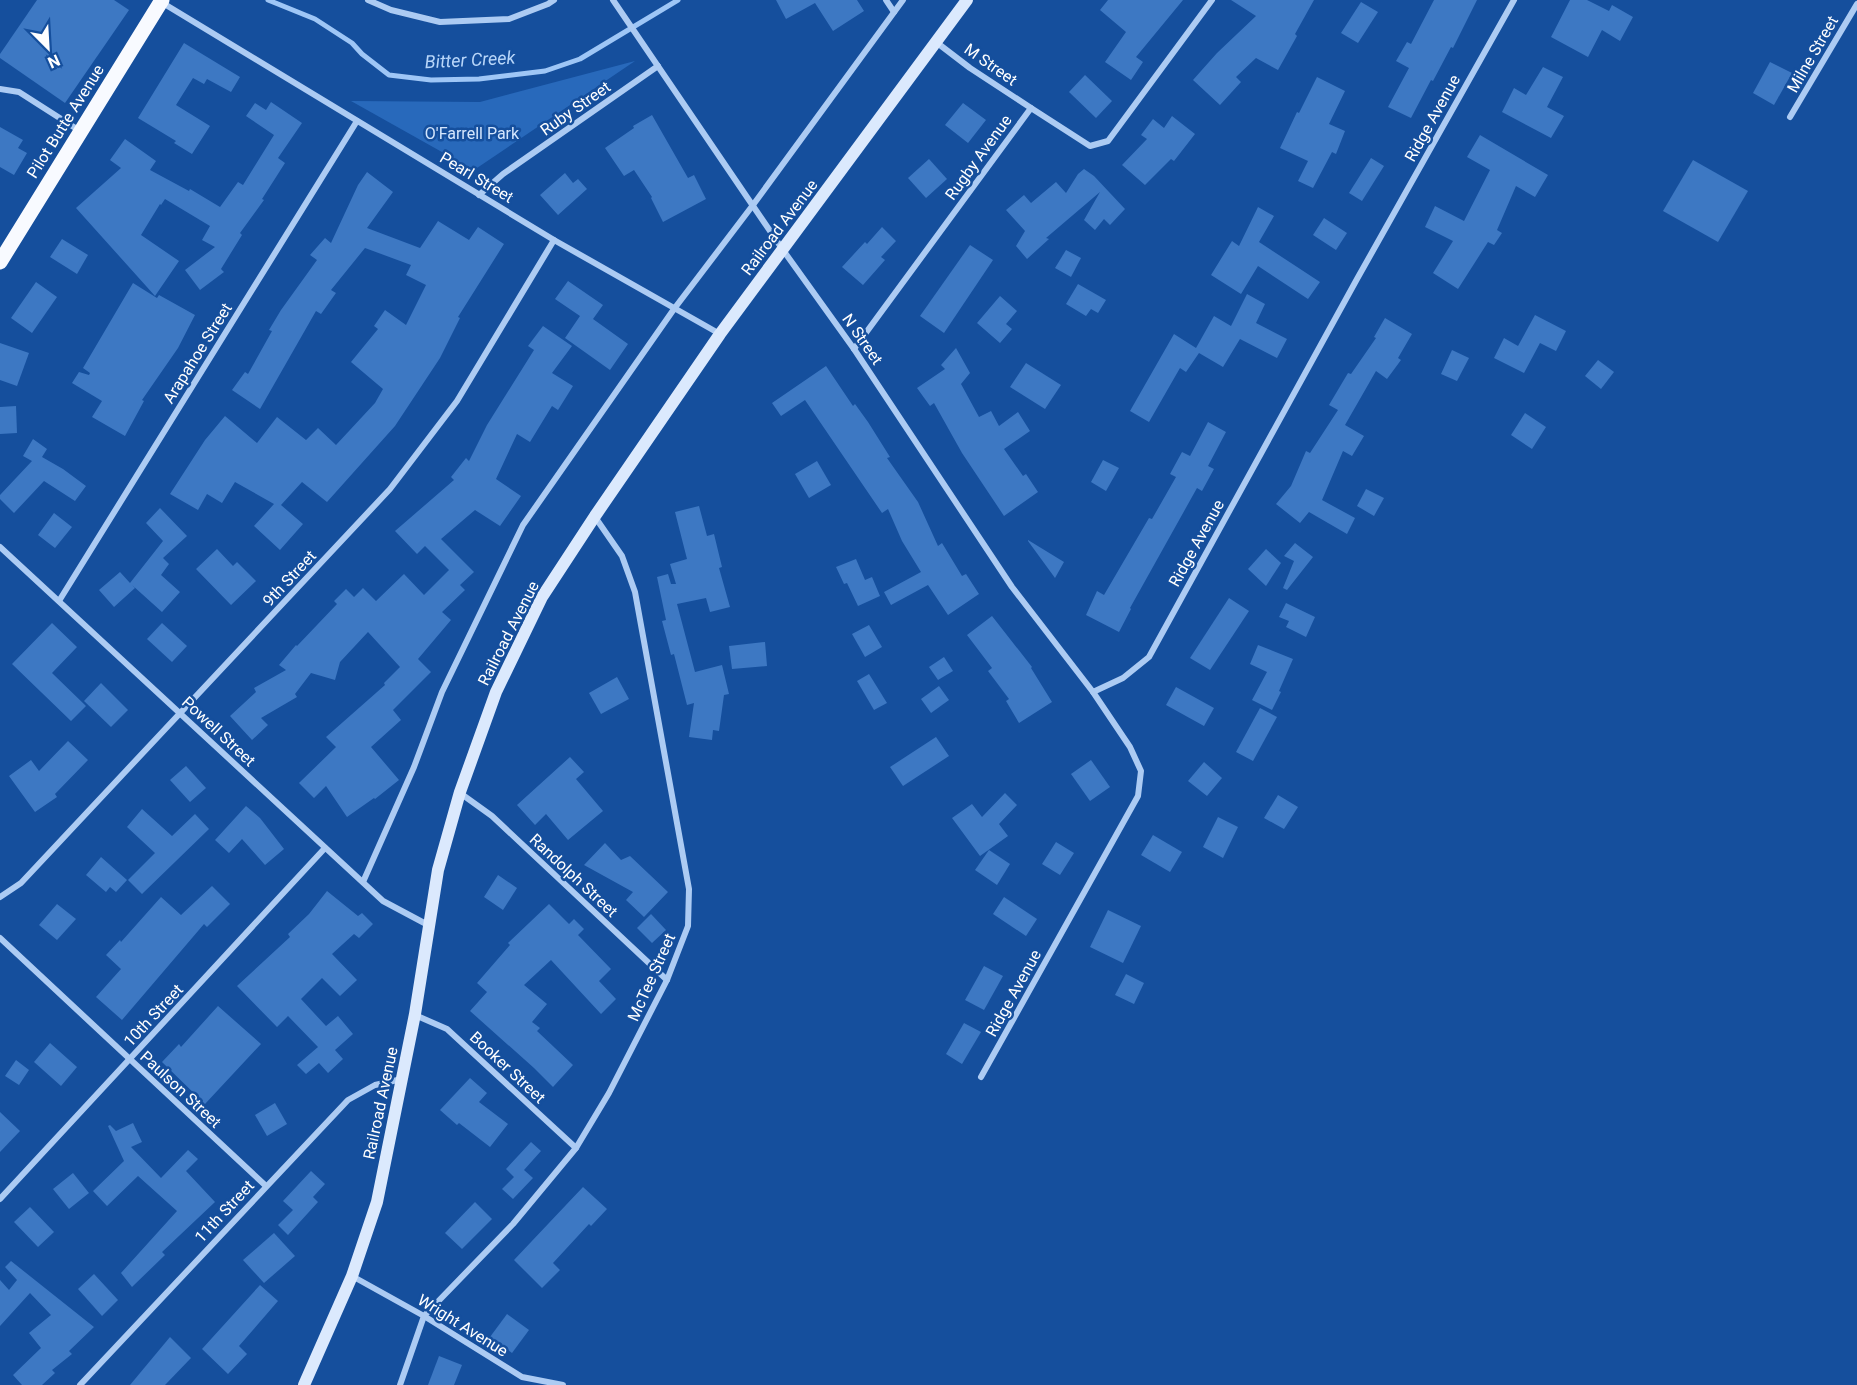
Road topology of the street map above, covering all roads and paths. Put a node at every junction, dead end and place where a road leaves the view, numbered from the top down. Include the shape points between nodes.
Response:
1 (368, 0) edge
2 (554, 0) edge
3 (613, 0) edge
4 (886, 0) edge
5 (903, 0) edge
6 (968, 0) edge
7 (1212, 0) edge
8 (1514, 0) edge
9 (161, 1) edge
10 (1857, 4) edge
11 (894, 12) junction
12 (936, 42) junction
13 (658, 66) junction
14 (0, 89) edge
15 (1030, 108) junction
16 (1790, 117) dead end
17 (357, 121) junction
18 (80, 131) junction
19 (479, 195) junction
20 (753, 205) junction
21 (554, 240) junction
22 (783, 250) junction
23 (0, 262) edge
24 (674, 309) junction
25 (720, 334) junction
26 (854, 349) junction
27 (594, 516) junction
28 (0, 547) edge
29 (59, 601) junction
30 (1093, 692) junction
31 (181, 714) junction
32 (460, 792) junction
33 (325, 848) junction
34 (363, 882) junction
35 (0, 897) edge
36 (428, 925) junction
37 (0, 938) edge
38 (667, 980) junction
39 (415, 1014) junction
40 (130, 1060) junction
41 (981, 1077) dead end
42 (402, 1078) junction
43 (576, 1148) junction
44 (266, 1186) junction
45 (0, 1199) edge
46 (352, 1276) junction
47 (424, 1316) junction
48 (80, 1385) edge
49 (304, 1385) edge
50 (400, 1385) edge
51 (563, 1385) edge

1 - 2 street via 440,22 508,19
3 - 13 street, N Street
4 - 11 street
5 - 11 street
6 - 12 street, Railroad Avenue
7 - 15 street, Rugby Avenue via 1108,141 1090,146
8 - 30 street, Ridge Avenue via 1149,657 1123,678
9 - 17 street, Pearl Street
9 - 18 main road, Pilot Butte Avenue
10 - 16 street, Milne Street
11 - 20 street
12 - 15 street, M Street
12 - 22 street, Railroad Avenue
13 - 19 street, Ruby Street via 503,174
13 - 20 street, N Street
14 - 18 street via 19,92
15 - 26 street, Rugby Avenue
17 - 19 street, Pearl Street
17 - 29 street, Arapahoe Street
18 - 23 main road, Pilot Butte Avenue
19 - 21 street, Pearl Street
20 - 22 street, N Street
20 - 24 street
21 - 24 street, Pearl Street
21 - 31 street, 9th Street via 457,401 390,489
22 - 25 street, Railroad Avenue
22 - 26 street, N Street
24 - 25 street, Pearl Street
24 - 34 street via 522,525 442,692
25 - 27 street, Railroad Avenue
26 - 30 street, N Street via 1012,587
27 - 32 street, Railroad Avenue via 542,597 496,692
27 - 38 street, McTee Street via 622,556 635,592 689,890 688,926
28 - 29 street, Powell Street
29 - 31 street, Powell Street
30 - 41 street, Ridge Avenue via 1130,747 1141,771 1138,796
31 - 33 street, Powell Street
31 - 35 street, 9th Street via 21,884
32 - 36 street, Railroad Avenue via 438,870
32 - 38 street, Randolph Street via 492,816
33 - 34 street, Powell Street
33 - 40 street, 10th Street
34 - 36 street, Powell Street via 382,901
36 - 39 street, Railroad Avenue
37 - 40 street, Paulson Street
38 - 43 street, McTee Street
39 - 42 street, Railroad Avenue
39 - 43 street, Booker Street via 447,1029
40 - 44 street, Paulson Street
40 - 45 street, 10th Street
42 - 44 street, 11th Street via 375,1085 348,1100
42 - 46 street, Railroad Avenue via 377,1202
43 - 47 street, McTee Street via 513,1224
44 - 48 street, 11th Street
46 - 47 street, Wright Avenue
46 - 49 street, Railroad Avenue
47 - 50 street, McTee Street
47 - 51 street, Wright Avenue via 522,1377

